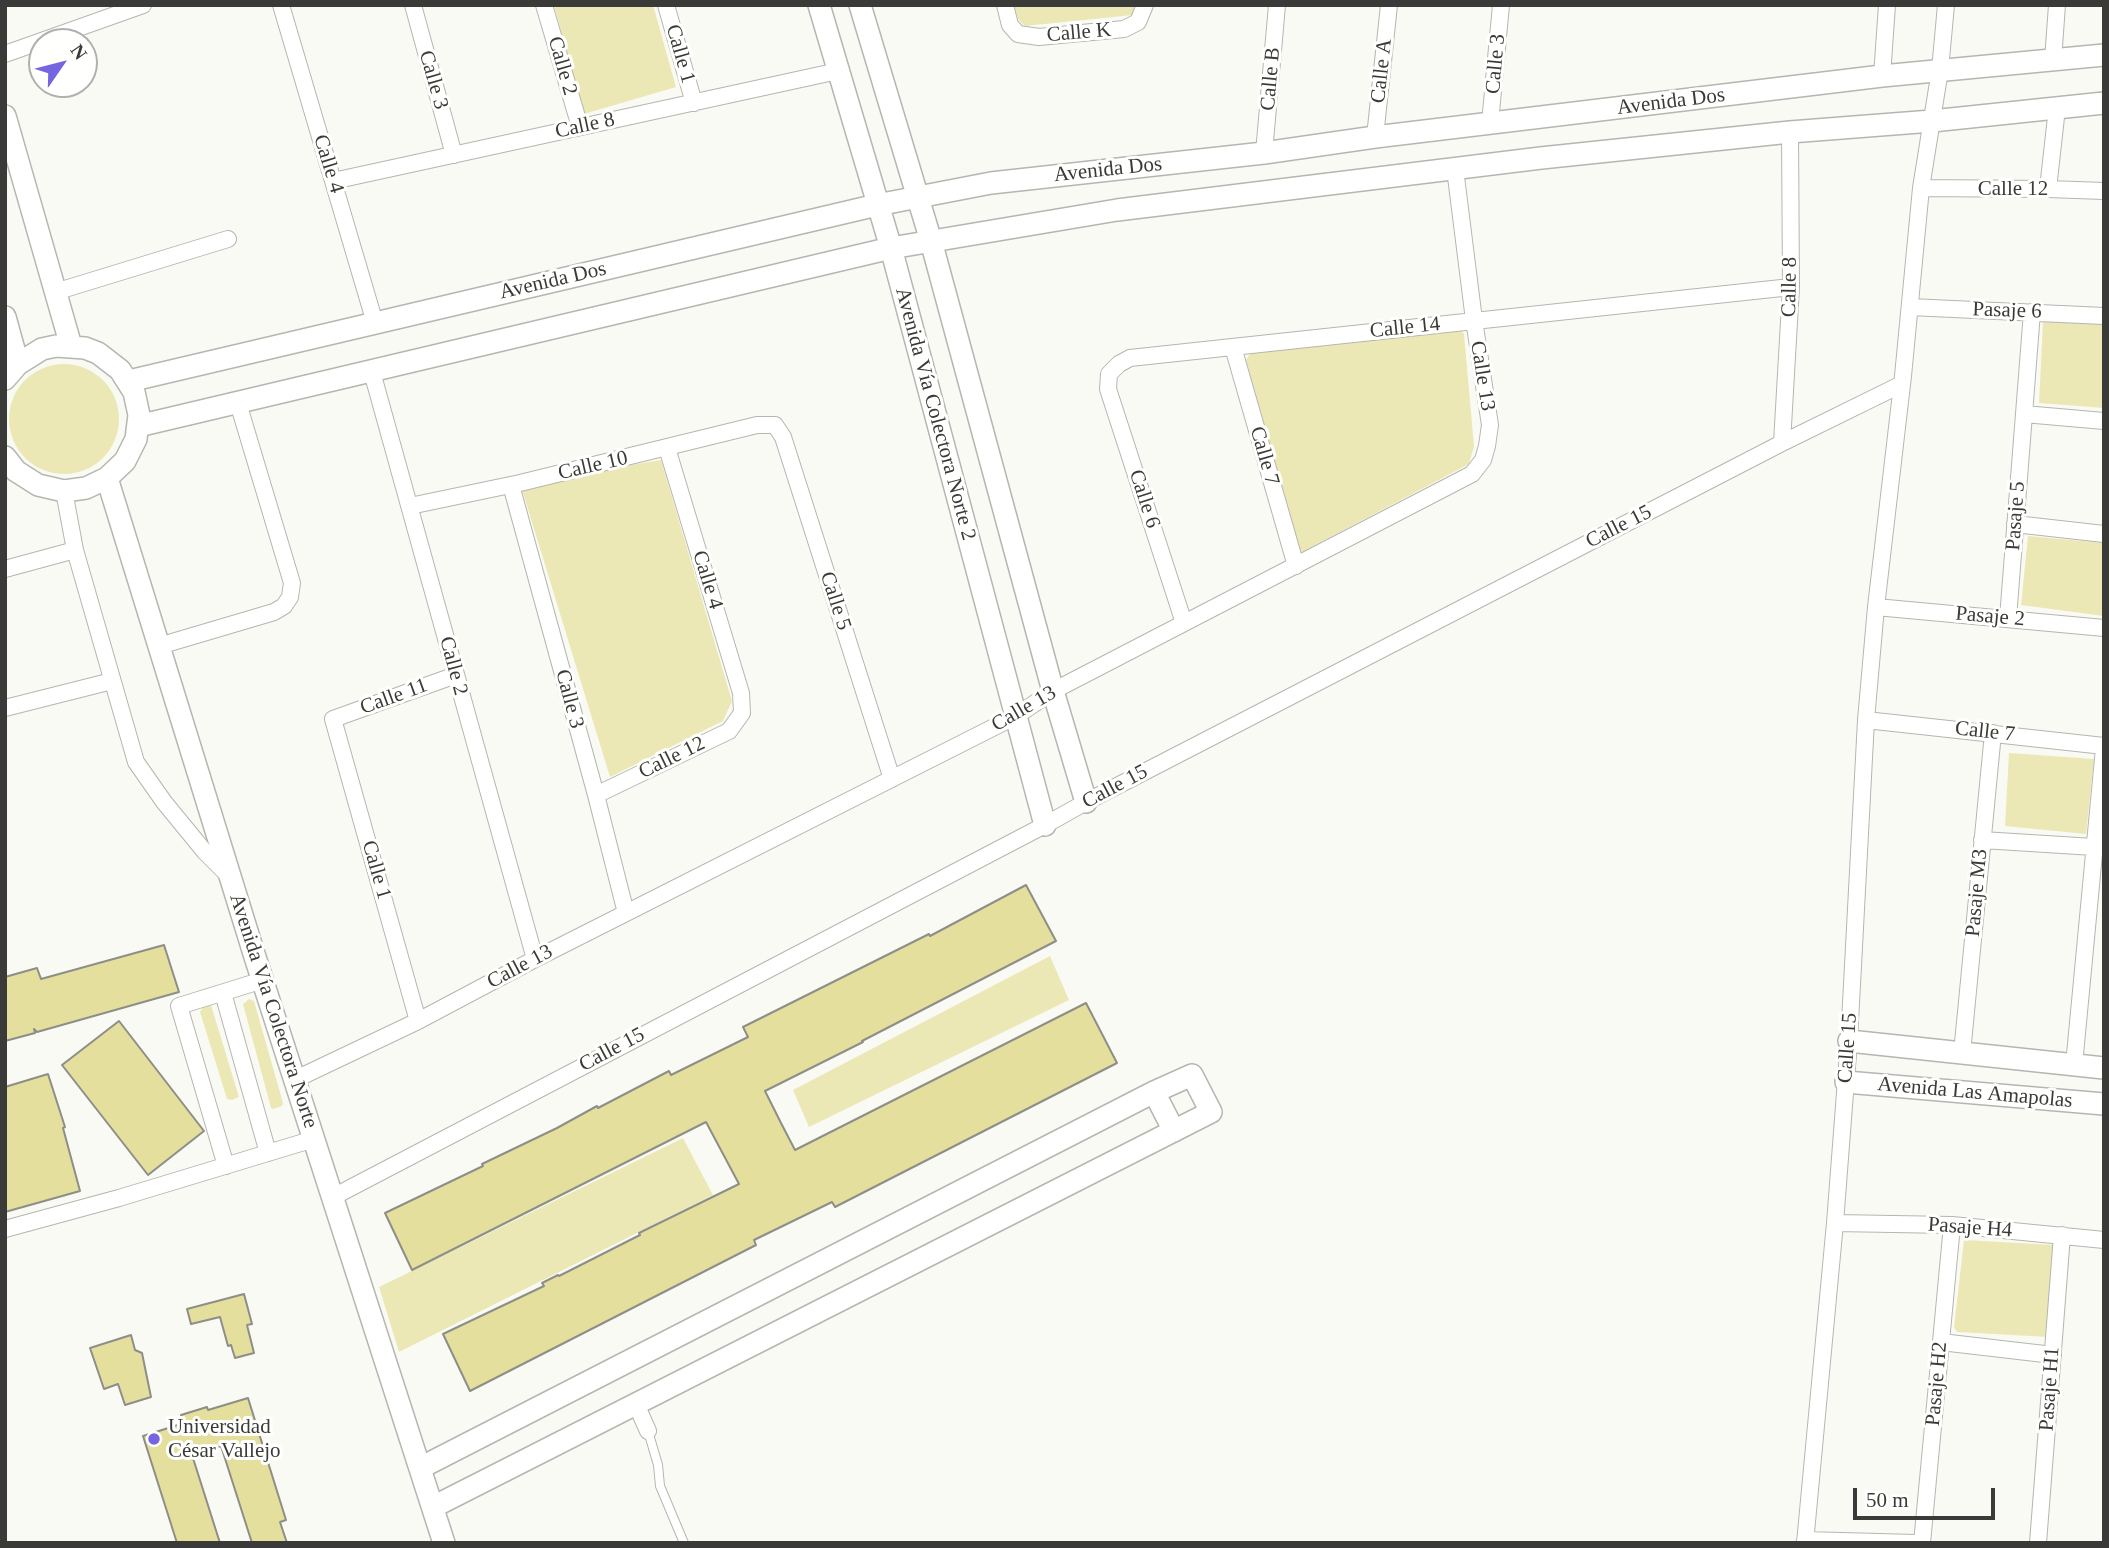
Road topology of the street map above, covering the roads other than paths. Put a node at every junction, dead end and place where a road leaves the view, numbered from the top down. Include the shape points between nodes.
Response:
1 (143, 5) edge
2 (281, 5) edge
3 (412, 5) edge
4 (544, 5) edge
5 (666, 5) edge
6 (819, 5) edge
7 (860, 5) edge
8 (1005, 5) edge
9 (1145, 5) edge
10 (1277, 5) edge
11 (1389, 5) edge
12 (1501, 5) edge
13 (1887, 5) edge
14 (1947, 5) edge
15 (2057, 5) edge
16 (122, 8) edge
17 (5, 54) edge
18 (2104, 55) edge
19 (2053, 60) junction
20 (1940, 70) junction
21 (838, 71) junction
22 (1882, 76) junction
23 (694, 103) junction
24 (2104, 103) edge
25 (2057, 108) junction
26 (5, 116) edge
27 (1932, 121) junction
28 (1490, 123) junction
29 (580, 127) junction
30 (1790, 132) junction
31 (1375, 137) junction
32 (1264, 153) junction
33 (454, 155) junction
34 (1455, 169) junction
35 (333, 181) junction
36 (1922, 188) junction
37 (2048, 189) junction
38 (2104, 191) edge
39 (917, 197) junction
40 (877, 205) junction
41 (228, 239) dead end
42 (931, 241) junction
43 (891, 248) junction
44 (1791, 287) junction
45 (55, 292) junction
46 (1910, 307) junction
47 (2032, 312) junction
48 (2104, 316) edge
49 (5, 317) edge
50 (1474, 320) junction
51 (375, 323) junction
52 (71, 346) junction
53 (1233, 346) junction
54 (11, 371) edge
55 (372, 372) junction
56 (1109, 374) joint
57 (129, 381) junction
58 (1900, 385) junction
59 (238, 403) junction
60 (2024, 414) junction
61 (2104, 421) edge
62 (775, 425) joint
63 (138, 426) junction
64 (1782, 443) junction
65 (667, 448) junction
66 (5, 457) edge
67 (107, 478) junction
68 (511, 485) junction
69 (64, 491) junction
70 (410, 506) junction
71 (2015, 524) junction
72 (2104, 534) edge
73 (75, 550) junction
74 (1296, 566) junction
75 (5, 569) edge
76 (1876, 607) junction
77 (2008, 618) junction
78 (1184, 624) junction
79 (2104, 628) edge
80 (159, 646) junction
81 (456, 675) junction
82 (112, 681) junction
83 (1053, 691) junction
84 (5, 708) edge
85 (742, 713) joint
86 (1016, 716) junction
87 (333, 719) joint
88 (1866, 720) junction
89 (1993, 733) junction
90 (2104, 747) edge
91 (892, 779) junction
92 (596, 795) junction
93 (1086, 802) junction
94 (1045, 825) junction
95 (1982, 840) junction
96 (2094, 847) junction
97 (230, 877) junction
98 (626, 914) junction
99 (535, 959) junction
100 (263, 980) junction
101 (223, 993) junction
102 (418, 1021) junction
103 (1849, 1041) junction
104 (1962, 1053) junction
105 (2074, 1065) junction
106 (2104, 1068) edge
107 (296, 1079) junction
108 (1846, 1082) junction
109 (1154, 1092) junction
110 (2104, 1104) edge
111 (1174, 1131) junction
112 (314, 1139) junction
113 (268, 1153) junction
114 (226, 1166) junction
115 (333, 1197) junction
116 (1835, 1223) junction
117 (1952, 1225) junction
118 (5, 1229) edge
119 (2062, 1235) junction
120 (2104, 1240) edge
121 (1941, 1342) junction
122 (2053, 1355) junction
123 (636, 1404) junction
124 (648, 1431) joint
125 (420, 1468) junction
126 (433, 1507) junction
127 (1805, 1541) edge
128 (444, 1543) edge
129 (684, 1543) edge
130 (1915, 1543) edge
131 (1922, 1543) edge
132 (2038, 1543) edge

1 - 16 street
2 - 35 street, Calle 4
3 - 33 street, Calle 3
4 - 29 street, Calle 2
5 - 23 street, Calle 1
6 - 21 street, Avenida Vía Colectora Norte 2
7 - 39 street, Avenida Vía Colectora Norte 2
8 - 9 street, Calle K via 1017,34 1039,37 1124,29 1138,22
10 - 32 street, Calle B
11 - 31 street, Calle A
12 - 28 street, Calle 3
13 - 22 street
14 - 20 street, Calle 15
15 - 19 street
16 - 17 street
18 - 19 street, Avenida Dos
19 - 20 street, Avenida Dos
20 - 22 street, Avenida Dos
20 - 27 street, Calle 15
21 - 23 street, Calle 8
21 - 40 street, Avenida Vía Colectora Norte 2
22 - 28 street, Avenida Dos
23 - 29 street, Calle 8
24 - 25 street, Avenida Dos
25 - 27 street, Avenida Dos
25 - 37 street
26 - 45 street
27 - 30 street, Avenida Dos
27 - 36 street, Calle 15
28 - 31 street, Avenida Dos
29 - 33 street, Calle 8
30 - 34 street, Avenida Dos
30 - 44 street, Calle 8
31 - 32 street, Avenida Dos
32 - 39 street, Avenida Dos via 991,183
33 - 35 street, Calle 8
34 - 42 street, Avenida Dos via 1117,210
34 - 50 street, Calle 13
35 - 51 street, Calle 4
36 - 37 street, Calle 12
36 - 46 street, Calle 15
37 - 38 street, Calle 12
39 - 40 street, Avenida Dos
39 - 42 street, Avenida Vía Colectora Norte 2
40 - 43 street, Avenida Vía Colectora Norte 2
40 - 51 street, Avenida Dos
41 - 45 street
42 - 43 street, Avenida Dos
42 - 83 street, Avenida Vía Colectora Norte 2
43 - 55 street, Avenida Dos
43 - 86 street, Avenida Vía Colectora Norte 2
44 - 50 street, Calle 14
44 - 64 street, Calle 8
45 - 52 street
46 - 47 street, Pasaje 6
46 - 58 street, Calle 15
47 - 48 street, Pasaje 6
47 - 60 street, Pasaje 5
49 - 54 street
50 - 53 street, Calle 14
50 - 74 street, Calle 13 via 1490,425 1483,460 1472,474
51 - 57 street, Avenida Dos
52 - 54 street via 42,349
52 - 57 street via 110,360
53 - 56 street, Calle 14 via 1130,358
53 - 74 street, Calle 7
55 - 59 street, Avenida Dos
55 - 70 street, Calle 2
56 - 78 street, Calle 6 via 1108,389
57 - 63 street via 137,403
58 - 64 street, Calle 15
58 - 76 street, Calle 15
59 - 63 street, Avenida Dos
59 - 80 street via 292,583 290,597 274,612
60 - 61 street
60 - 71 street, Pasaje 5
62 - 65 street, Calle 10 via 757,425
62 - 91 street, Calle 5 via 783,438
63 - 67 street via 125,461
64 - 93 street, Calle 15
65 - 68 street, Calle 10
65 - 85 street, Calle 4 via 741,693
66 - 69 street via 27,479
67 - 69 street
67 - 80 street, Avenida Vía Colectora Norte
68 - 70 street, Calle 10
68 - 92 street, Calle 3
69 - 73 street
70 - 81 street, Calle 2
71 - 72 street
71 - 77 street, Pasaje 5
73 - 75 street
73 - 82 street
74 - 78 street, Calle 13
76 - 77 street, Pasaje 2
76 - 88 street, Calle 15
77 - 79 street, Pasaje 2
78 - 83 street, Calle 13
80 - 97 street, Avenida Vía Colectora Norte
81 - 87 street, Calle 11
81 - 99 street, Calle 2
82 - 84 street
82 - 97 street via 136,762 164,802
83 - 86 street, Calle 13
83 - 93 street, Avenida Vía Colectora Norte 2
85 - 92 street, Calle 12 via 729,731
86 - 91 street, Calle 13
86 - 94 street, Avenida Vía Colectora Norte 2
87 - 102 street, Calle 1
88 - 89 street, Calle 7
88 - 103 street, Calle 15
89 - 90 street, Calle 7
89 - 95 street, Pasaje M3
90 - 96 street
91 - 98 street, Calle 13
92 - 98 street, Calle 3
93 - 94 street, Calle 15
94 - 115 street, Calle 15
95 - 96 street
95 - 104 street, Pasaje M3
96 - 105 street
97 - 100 street, Avenida Vía Colectora Norte
98 - 99 street, Calle 13
99 - 102 street, Calle 13
100 - 101 street
100 - 107 street, Avenida Vía Colectora Norte
101 - 113 street
101 - 114 street via 179,1006
102 - 107 street, Calle 13
103 - 104 street, Avenida Las Amapolas
103 - 108 street, Calle 15
104 - 105 street, Avenida Las Amapolas
105 - 106 street, Avenida Las Amapolas
107 - 112 street, Avenida Vía Colectora Norte
108 - 110 street, Avenida Las Amapolas
108 - 116 street, Calle 15
109 - 111 street
109 - 111 street via 1192,1075 1211,1112
109 - 125 street
111 - 123 street
112 - 113 street
112 - 115 street, Avenida Vía Colectora Norte
113 - 114 street
114 - 118 street
115 - 125 street, Avenida Vía Colectora Norte
116 - 117 street, Pasaje H4
116 - 127 street, Calle 15
117 - 119 street, Pasaje H4
117 - 121 street, Pasaje H2
119 - 120 street, Pasaje H4
119 - 122 street, Pasaje H1
121 - 122 street
121 - 131 street, Pasaje H2
122 - 132 street, Pasaje H1
123 - 124 street
123 - 126 street
124 - 129 lane via 660,1486
125 - 126 street, Avenida Vía Colectora Norte
126 - 128 street, Avenida Vía Colectora Norte
127 - 130 street

